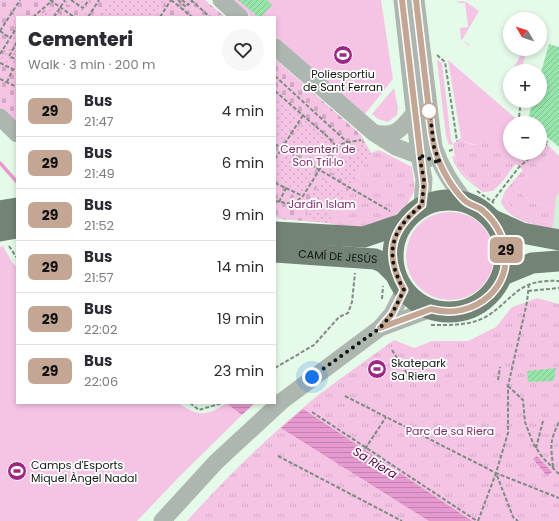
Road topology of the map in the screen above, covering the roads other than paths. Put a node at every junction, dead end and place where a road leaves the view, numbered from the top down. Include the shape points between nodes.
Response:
1 (221, 0) edge
2 (402, 0) edge
3 (416, 0) edge
4 (239, 16) edge
5 (276, 48) edge
6 (415, 113) junction
7 (0, 117) edge
8 (16, 133) edge
9 (369, 136) junction
10 (419, 155) junction
11 (440, 163) junction
12 (465, 201) junction
13 (422, 205) junction
14 (493, 211) junction
15 (398, 219) junction
16 (276, 232) edge
17 (559, 240) edge
18 (276, 252) edge
19 (559, 260) edge
20 (503, 275) junction
21 (400, 282) junction
22 (429, 317) junction
23 (380, 328) junction
24 (162, 521) edge

1 - 4 street
2 - 6 street
3 - 11 street via 434,147
5 - 9 street
6 - 9 street via 394,133
6 - 10 street
7 - 8 street
9 - 10 street
10 - 11 street
10 - 13 street via 424,180
11 - 12 street
12 - 13 main road via 437,200
12 - 14 main road via 481,209
13 - 15 main road
14 - 17 main road via 522,233
14 - 20 main road via 506,252
15 - 16 main road, CAMÍ DE JESÚS via 364,238
15 - 21 main road via 392,260
18 - 21 main road, CAMÍ DE JESÚS via 374,259 384,263
19 - 20 main road via 532,263
20 - 22 main road via 495,290 482,302 457,311 439,311
21 - 22 main road
21 - 23 street via 392,314
22 - 23 street
23 - 24 street via 282,401 216,462

